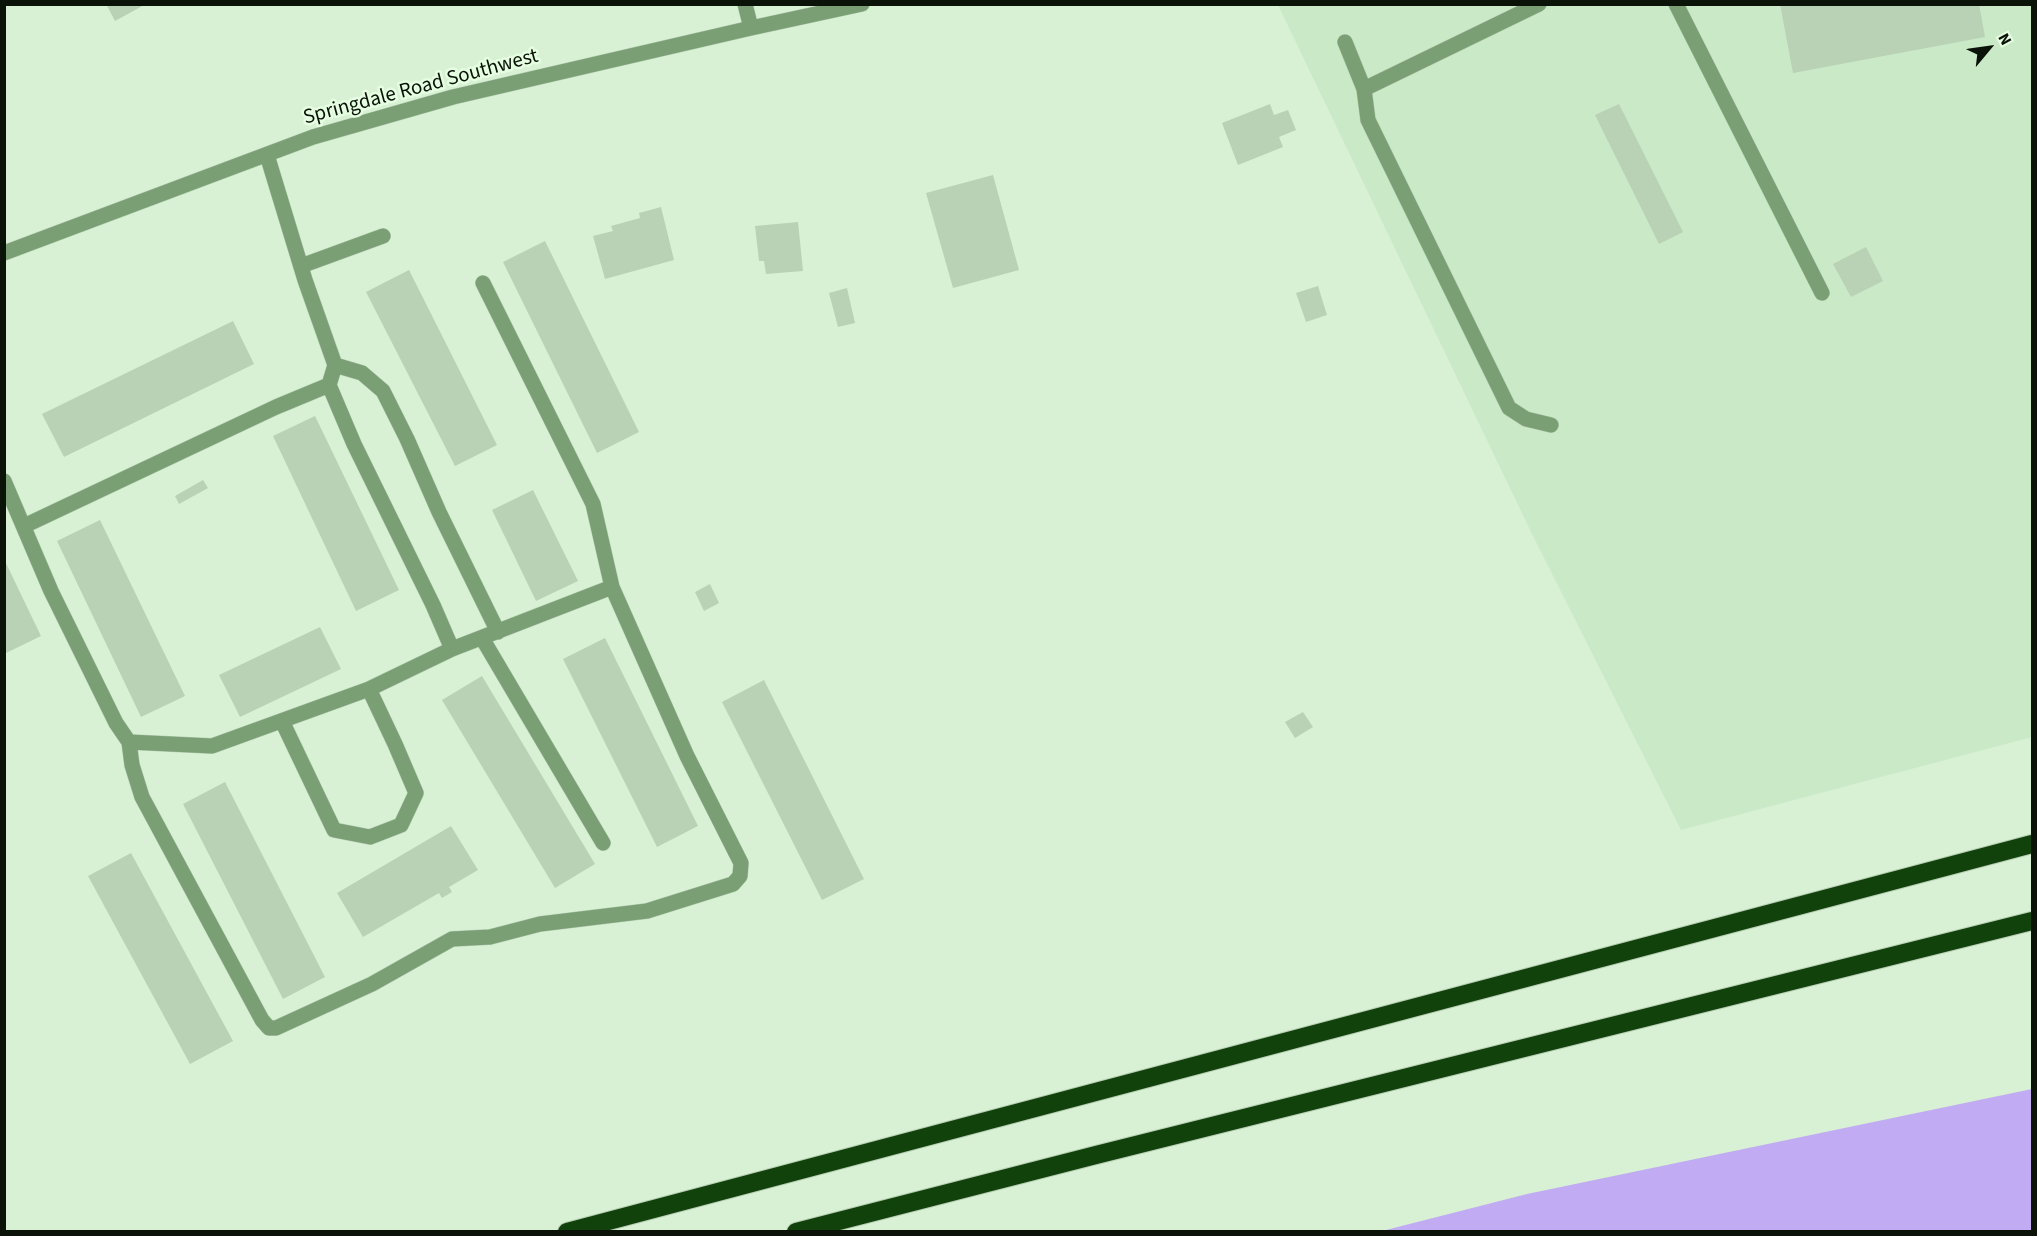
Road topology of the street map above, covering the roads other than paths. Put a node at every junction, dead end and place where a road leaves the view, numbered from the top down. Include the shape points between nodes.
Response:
1 (861, 4) edge
2 (1539, 4) edge
3 (1676, 4) edge
4 (746, 5) edge
5 (751, 28) junction
6 (1345, 42) dead end
7 (1364, 89) junction
8 (267, 155) junction
9 (382, 236) dead end
10 (4, 254) edge
11 (301, 266) junction
12 (483, 283) dead end
13 (1822, 293) dead end
14 (335, 365) junction
15 (329, 385) junction
16 (1551, 425) dead end
17 (4, 481) edge
18 (24, 526) junction
19 (612, 587) junction
20 (498, 632) junction
21 (482, 638) junction
22 (452, 649) junction
23 (369, 689) junction
24 (282, 721) junction
25 (129, 742) junction
26 (603, 843) dead end
27 (2032, 844) edge
28 (2032, 921) edge
29 (567, 1232) edge
30 (796, 1232) edge

1 - 5 street, Springdale Road Southwest
2 - 7 street
3 - 13 street
4 - 5 street
5 - 8 street, Springdale Road Southwest via 453,97 313,137
6 - 7 street
7 - 16 street via 1368,120 1509,408 1526,419
8 - 10 street, Springdale Road Southwest
8 - 11 street
9 - 11 street
11 - 14 street
12 - 19 street via 593,504
14 - 15 street
14 - 20 street via 362,373 382,391
15 - 18 street
15 - 22 street
17 - 18 street
18 - 25 street via 51,591
19 - 20 street
19 - 25 street via 687,756 741,863 740,876 733,884 647,911 540,924 490,937 452,939 372,984 269,1028 142,797
20 - 21 street
21 - 22 street
21 - 26 street
22 - 23 street
23 - 24 street
23 - 24 street via 416,793 401,825 370,837 334,830
24 - 25 street via 212,746
27 - 29 highway
28 - 30 highway

